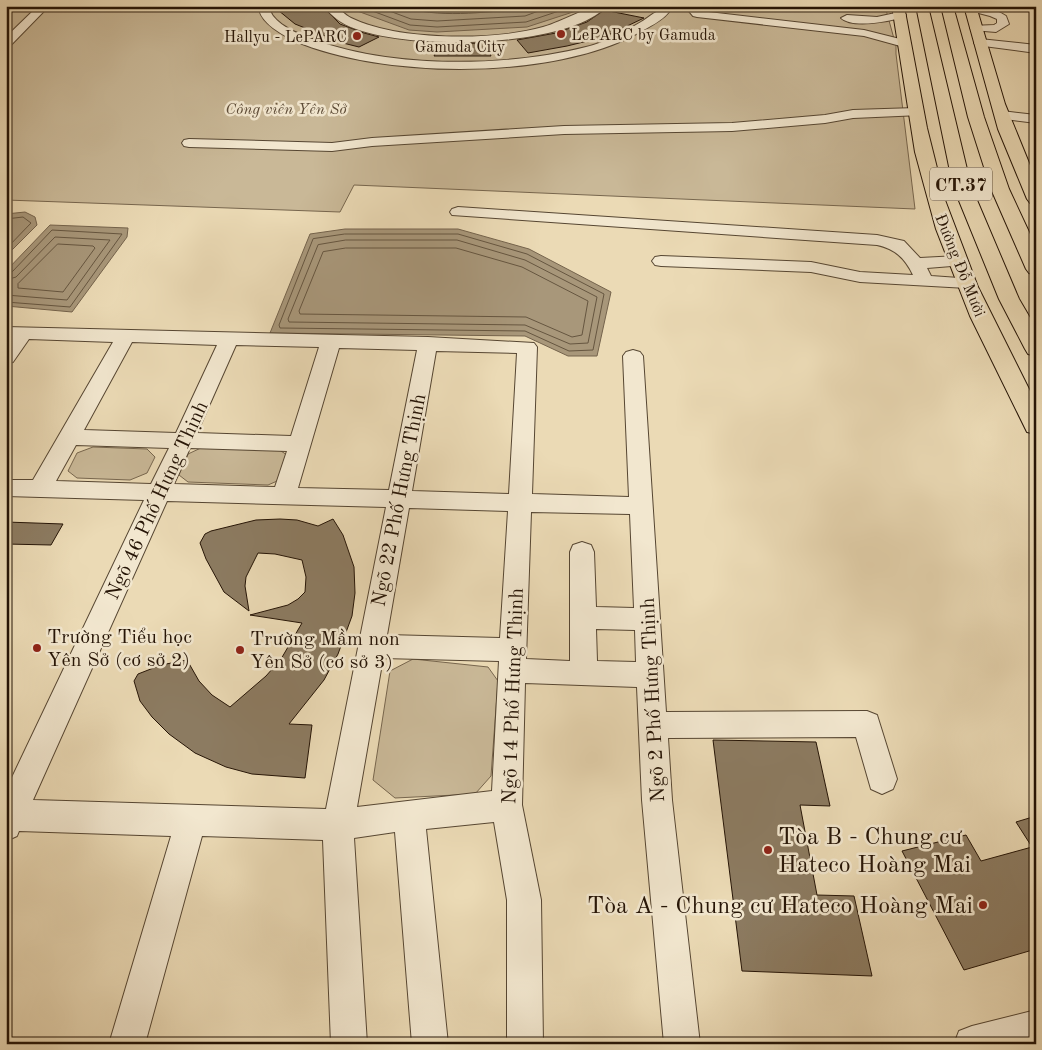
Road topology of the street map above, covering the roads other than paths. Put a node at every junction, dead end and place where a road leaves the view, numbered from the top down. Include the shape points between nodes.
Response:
1 (44, 6) edge
2 (329, 6) edge
3 (602, 6) edge
4 (922, 6) edge
5 (947, 6) edge
6 (268, 7) edge
7 (970, 7) edge
8 (694, 8) edge
9 (667, 11) edge
10 (899, 11) edge
11 (837, 17) dead end
12 (353, 24) junction
13 (563, 24) junction
14 (579, 30) dead end
15 (321, 35) junction
16 (596, 36) dead end
17 (978, 36) junction
18 (612, 42) junction
19 (904, 43) junction
20 (6, 44) edge
21 (1036, 49) edge
22 (503, 50) junction
23 (916, 112) junction
24 (1002, 115) junction
25 (1036, 118) edge
26 (190, 143) dead end
27 (1036, 198) edge
28 (458, 212) dead end
29 (661, 261) dead end
30 (958, 261) junction
31 (916, 263) junction
32 (1036, 269) edge
33 (925, 280) junction
34 (967, 284) junction
35 (15, 333) edge
36 (126, 336) junction
37 (230, 338) junction
38 (331, 341) junction
39 (428, 343) junction
40 (1036, 349) edge
41 (633, 356) dead end
42 (6, 358) edge
43 (1036, 426) edge
44 (69, 437) junction
45 (183, 441) junction
46 (300, 444) junction
47 (6, 488) edge
48 (40, 489) junction
49 (160, 492) junction
50 (284, 496) junction
51 (398, 499) junction
52 (520, 502) junction
53 (640, 506) junction
54 (582, 552) dead end
55 (583, 617) junction
56 (647, 620) junction
57 (371, 646) junction
58 (512, 660) junction
59 (584, 673) junction
60 (649, 675) junction
61 (652, 724) junction
62 (882, 779) dead end
63 (507, 805) junction
64 (409, 815) junction
65 (8, 819) edge
66 (191, 821) junction
67 (338, 825) junction
68 (1036, 1028) edge
69 (128, 1044) edge
70 (349, 1044) edge
71 (430, 1044) edge
72 (525, 1044) edge
73 (682, 1044) edge
74 (972, 1044) edge

1 - 20 street
2 - 12 street
3 - 13 street via 588,16
4 - 40 main road, CT.37 via 962,186 1009,299
5 - 32 main road, CT.37 via 976,117 1000,189
6 - 15 street, Gamuda City via 264,11 288,33
7 - 17 main road
7 - 17 street via 1002,18 1003,24
8 - 9 street
8 - 19 street via 697,14 864,33
9 - 18 street, Gamuda City
10 - 11 street via 877,20
10 - 19 main road, Đường Đỗ Mười
12 - 15 street
12 - 22 street via 389,34
13 - 14 street
13 - 22 street
15 - 22 street, Gamuda City via 337,52 393,61 440,64
16 - 18 street
17 - 21 street
17 - 24 main road
18 - 22 street, Gamuda City via 590,50 541,59
19 - 23 main road, Đường Đỗ Mười
23 - 26 street via 853,114 732,127 564,130 332,147
23 - 30 main road, Đường Đỗ Mười via 936,200
24 - 25 street
24 - 27 main road via 1018,164
28 - 31 street via 877,240 898,245
29 - 33 street via 811,267 860,277
30 - 31 street
30 - 34 main road, Đường Đỗ Mười
31 - 33 street
33 - 34 street
34 - 43 main road, Đường Đỗ Mười via 994,346
35 - 36 street
35 - 42 street
36 - 37 street
36 - 44 street
37 - 38 street
37 - 45 street, Ngõ 46 Phố Hưng Thịnh
38 - 39 street
38 - 46 street
39 - 51 street, Ngõ 22 Phố Hưng Thịnh
39 - 52 street, Ngõ 14 Phố Hưng Thịnh via 527,347
41 - 53 street, Ngõ 2 Phố Hưng Thịnh
44 - 45 street
44 - 48 street
45 - 46 street
45 - 49 street, Ngõ 46 Phố Hưng Thịnh
46 - 50 street
47 - 48 street
48 - 49 street
49 - 50 street
49 - 65 street, Ngõ 46 Phố Hưng Thịnh
50 - 51 street
51 - 52 street
51 - 57 street, Ngõ 22 Phố Hưng Thịnh
52 - 53 street
52 - 58 street, Ngõ 14 Phố Hưng Thịnh
53 - 56 street, Ngõ 2 Phố Hưng Thịnh
54 - 55 street
55 - 56 street
55 - 59 street
56 - 60 street, Ngõ 2 Phố Hưng Thịnh
57 - 58 street
57 - 67 street, Ngõ 22 Phố Hưng Thịnh
58 - 59 street
58 - 63 street, Ngõ 14 Phố Hưng Thịnh
59 - 60 street
60 - 61 street, Ngõ 2 Phố Hưng Thịnh
61 - 62 street via 867,724
61 - 73 street, Ngõ 2 Phố Hưng Thịnh
63 - 64 street
63 - 72 street, Ngõ 14 Phố Hưng Thịnh via 524,900
64 - 67 street
64 - 71 street
65 - 66 street
66 - 67 street
66 - 69 street
67 - 70 street, Ngõ 22 Phố Hưng Thịnh
68 - 74 street

